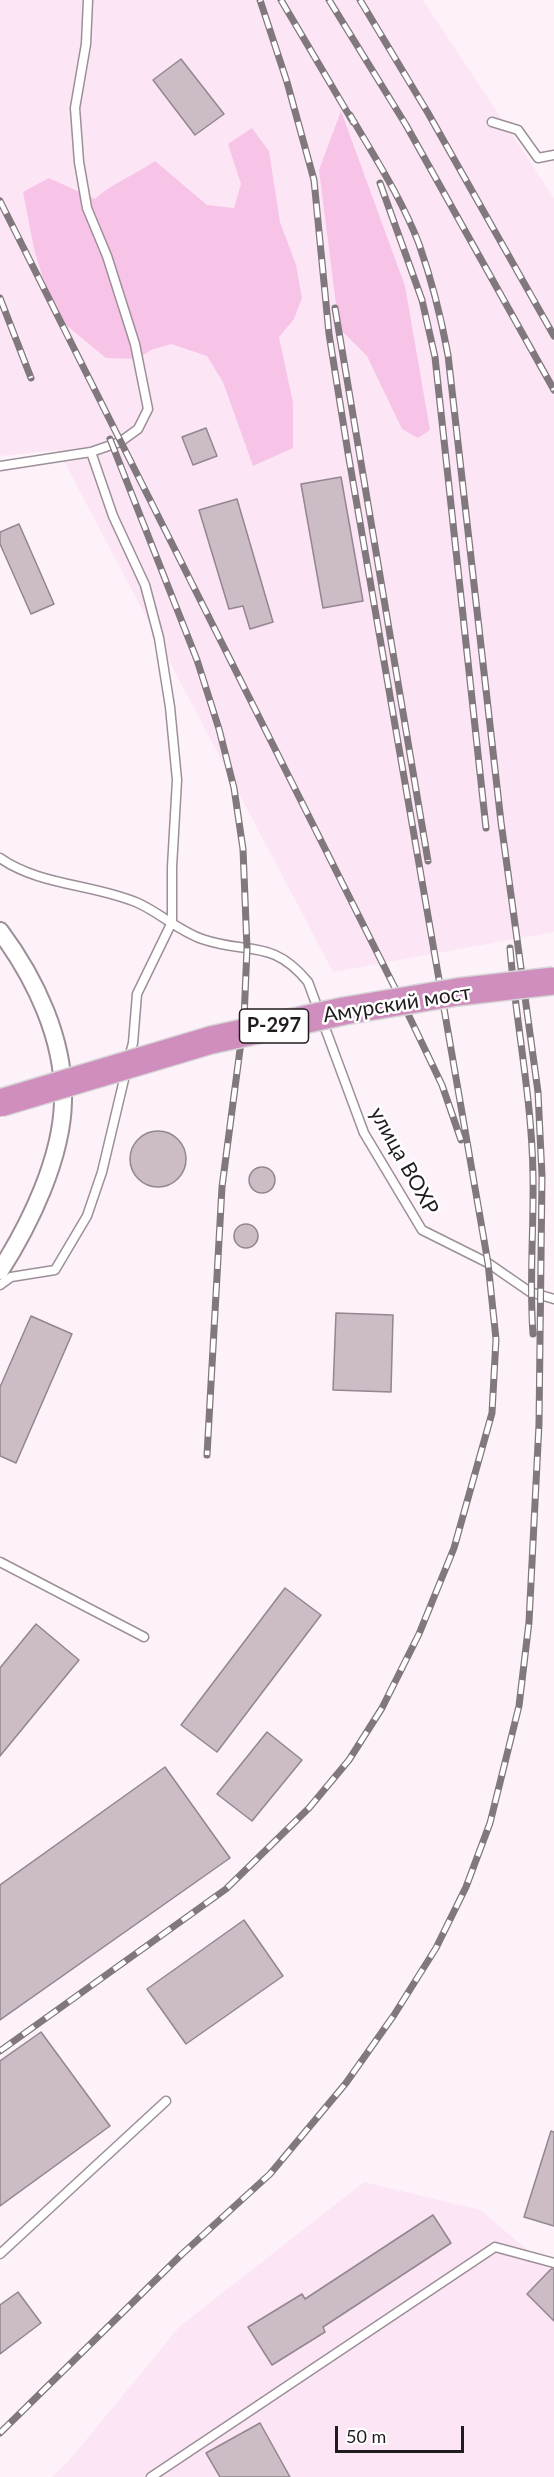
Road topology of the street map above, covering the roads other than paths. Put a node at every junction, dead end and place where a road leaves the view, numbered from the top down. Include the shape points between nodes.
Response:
1 (88, 0) edge
2 (492, 122) dead end
3 (554, 155) edge
4 (91, 452) junction
5 (0, 466) edge
6 (0, 858) edge
7 (172, 922) junction
8 (0, 931) edge
9 (554, 981) edge
10 (0, 1103) edge
11 (0, 1271) edge
12 (0, 1285) edge
13 (554, 1299) edge
14 (0, 1562) edge
15 (144, 1637) dead end
16 (166, 2101) dead end
17 (0, 2254) edge
18 (554, 2264) edge
19 (151, 2477) edge

1 - 4 lane via 86,44 75,108 79,162 87,208 135,344 148,409 138,429 120,442
2 - 3 lane via 518,130 538,158
4 - 5 lane
4 - 7 lane via 113,516 145,585 159,638 177,780
6 - 7 lane, улица ВОХР via 34,875 102,890
7 - 12 lane via 137,994 134,1043 87,1216 55,1270 11,1277
7 - 13 lane, улица ВОХР via 202,939 283,957 297,969 308,982 364,1133 422,1230 488,1263 530,1292
8 - 11 street via 42,1000 58,1055 63,1101 56,1144 40,1197
9 - 10 highway, Амурский мост / Р-297, bridge via 356,1009 211,1040
14 - 15 lane
16 - 17 lane
18 - 19 lane via 495,2247

